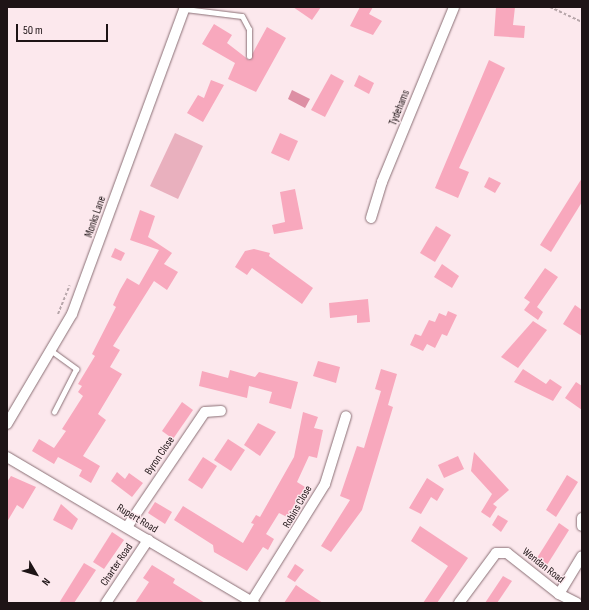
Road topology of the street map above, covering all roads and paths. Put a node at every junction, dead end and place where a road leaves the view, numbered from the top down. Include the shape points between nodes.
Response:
1 (454, 7) edge
2 (550, 7) edge
3 (185, 8) edge
4 (582, 22) edge
5 (249, 56) dead end
6 (371, 218) dead end
7 (73, 277) dead end
8 (55, 319) dead end
9 (53, 352) junction
10 (221, 411) dead end
11 (54, 412) dead end
12 (346, 416) dead end
13 (7, 424) edge
14 (7, 457) edge
15 (582, 518) edge
16 (582, 526) edge
17 (126, 527) junction
18 (148, 540) junction
19 (582, 556) edge
20 (559, 594) junction
21 (253, 602) edge
22 (106, 603) edge
23 (459, 603) edge
24 (577, 603) edge

1 - 6 street, Tydehams via 382,182
2 - 4 path
3 - 5 lane via 242,16 249,29
3 - 9 street, Monks Lane via 92,264
7 - 8 path
9 - 11 lane via 76,369
9 - 13 street, Monks Lane
10 - 17 street, Byron Close via 205,412
12 - 21 street, Robins Close via 325,484
14 - 17 street, Rupert Road
15 - 16 street
17 - 18 street, Rupert Road
18 - 21 street, Rupert Road
18 - 22 street, Charter Road
19 - 20 street
20 - 23 street, Wendan Road via 507,553 496,553
20 - 24 street, Wendan Road

